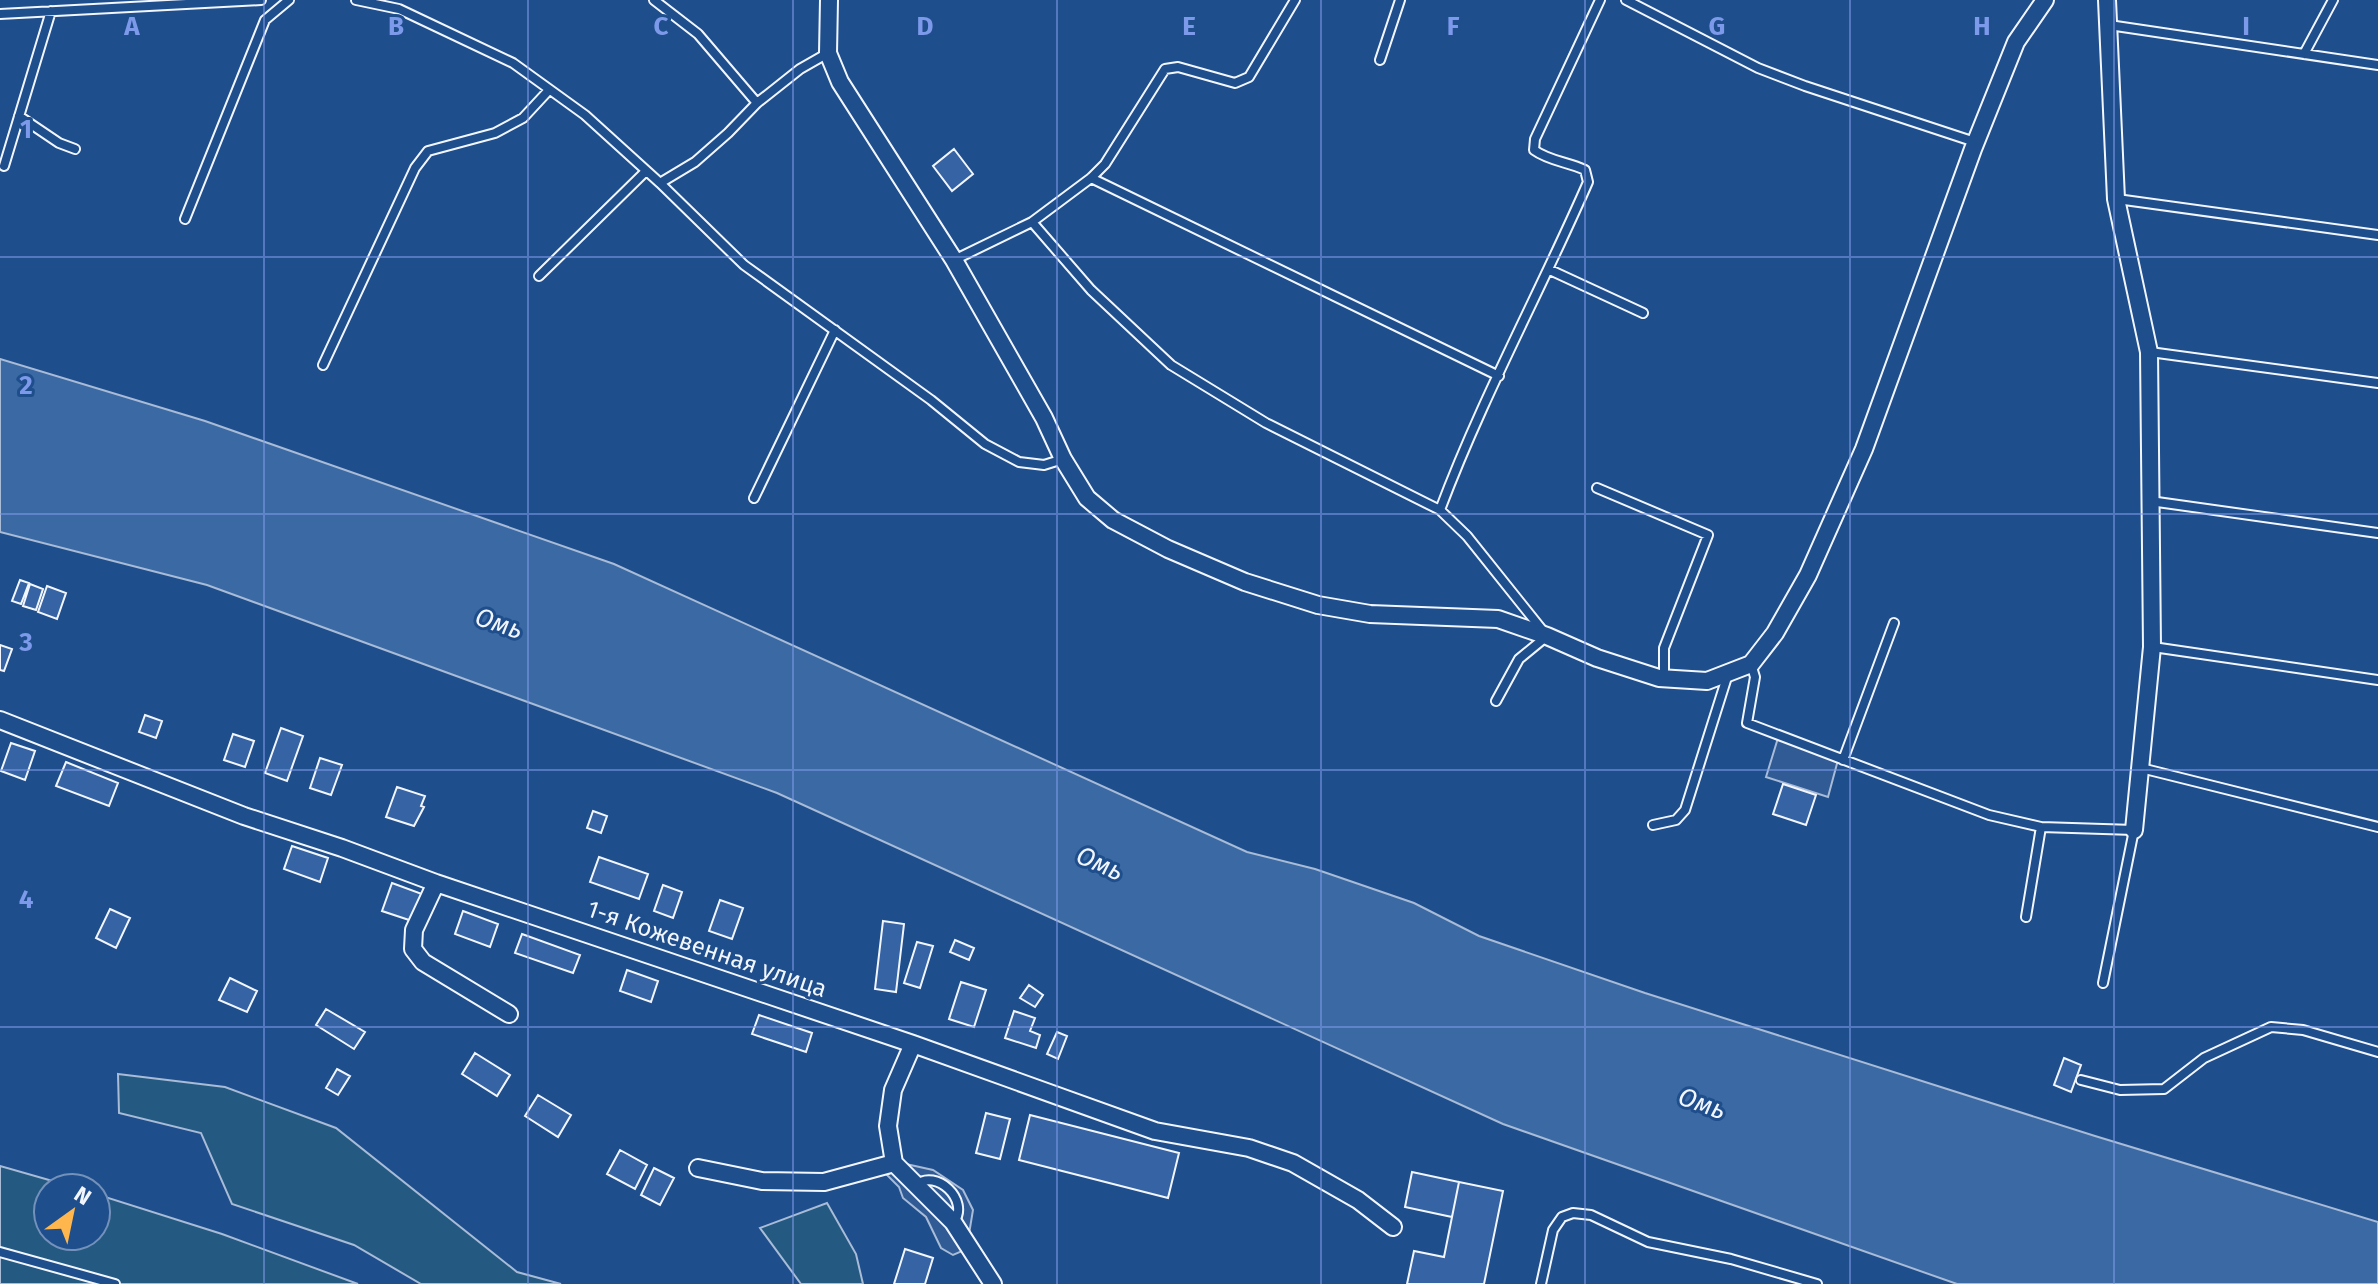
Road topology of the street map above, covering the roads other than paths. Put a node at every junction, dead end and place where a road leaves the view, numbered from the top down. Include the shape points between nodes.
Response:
1 (261, 0) edge
2 (289, 0) edge
3 (356, 0) edge
4 (654, 0) edge
5 (829, 0) edge
6 (1295, 0) edge
7 (1400, 0) edge
8 (1600, 0) edge
9 (1626, 0) edge
10 (2045, 0) edge
11 (2107, 0) edge
12 (2333, 0) edge
13 (51, 11) junction
14 (0, 14) edge
15 (2108, 25) junction
16 (828, 53) junction
17 (2304, 54) junction
18 (1380, 60) dead end
19 (2378, 65) edge
20 (549, 90) junction
21 (757, 103) junction
22 (19, 116) junction
23 (1975, 142) junction
24 (75, 149) dead end
25 (4, 166) dead end
26 (646, 171) junction
27 (1091, 178) junction
28 (660, 183) junction
29 (2116, 199) junction
30 (185, 219) dead end
31 (1032, 222) junction
32 (2378, 235) edge
33 (954, 260) junction
34 (1550, 270) junction
35 (539, 276) dead end
36 (1643, 313) dead end
37 (835, 330) junction
38 (2149, 352) junction
39 (323, 365) dead end
40 (1499, 376) junction
41 (2378, 383) edge
42 (1063, 459) junction
43 (1597, 488) dead end
44 (754, 498) dead end
45 (2149, 501) junction
46 (1440, 510) junction
47 (2378, 533) edge
48 (1894, 623) dead end
49 (1547, 636) junction
50 (2152, 647) junction
51 (1751, 664) junction
52 (1728, 673) junction
53 (1664, 678) junction
54 (2378, 680) edge
55 (1496, 701) dead end
56 (0, 720) edge
57 (1843, 760) junction
58 (2141, 768) junction
59 (1653, 825) dead end
60 (2041, 827) junction
61 (2378, 827) edge
62 (2134, 830) junction
63 (436, 883) junction
64 (2026, 917) dead end
65 (2103, 983) dead end
66 (509, 1014) dead end
67 (913, 1044) junction
68 (2378, 1052) edge
69 (2081, 1080) dead end
70 (894, 1163) junction
71 (698, 1168) dead end
72 (1393, 1227) dead end
73 (0, 1252) edge
74 (115, 1284) edge
75 (993, 1284) edge
76 (1541, 1284) edge
77 (1817, 1284) edge

1 - 13 lane
2 - 30 lane via 265,20
3 - 20 lane via 399,9 513,63
4 - 21 lane via 698,34
5 - 16 street
6 - 27 lane via 1249,77 1235,83 1178,67 1165,69
7 - 18 lane
8 - 34 lane via 1535,139 1534,150 1585,170 1588,182
9 - 23 lane via 1758,68
10 - 23 street via 2016,42
11 - 15 street
12 - 17 lane
13 - 14 lane
13 - 22 lane
15 - 17 lane
15 - 29 street
16 - 21 lane
16 - 33 street via 840,82
17 - 19 lane
20 - 26 lane
20 - 39 lane via 523,118 495,133 428,151 415,168
21 - 28 lane via 695,162
22 - 24 lane
22 - 25 lane
23 - 51 street via 1864,449 1808,575
26 - 28 lane
26 - 35 lane
27 - 31 lane
27 - 40 lane
28 - 37 lane via 744,265
29 - 32 lane
29 - 38 street
31 - 33 lane
31 - 46 lane via 1091,290 1171,365 1266,423
33 - 42 street
34 - 36 lane
34 - 40 lane
37 - 42 lane via 985,444 1019,462 1044,465
37 - 44 lane
38 - 41 lane
38 - 45 street
40 - 46 lane
42 - 49 street via 1087,498 1113,520 1245,582 1318,605 1370,614 1498,619
43 - 53 lane via 1708,535 1664,648
45 - 47 lane
45 - 50 street
46 - 49 lane
48 - 57 lane
49 - 53 street
49 - 55 lane via 1519,659
50 - 54 lane
50 - 58 street
51 - 52 street
51 - 57 lane via 1755,677 1747,723
52 - 53 street via 1707,681
52 - 59 lane via 1685,810 1676,820
56 - 63 street, 1-я Кожевенная улица via 165,787
57 - 60 lane via 1989,815
58 - 61 lane
58 - 62 street
60 - 62 lane
60 - 64 lane
62 - 65 lane
63 - 66 street via 414,930 413,949 423,962
63 - 67 street, 1-я Кожевенная улица
67 - 70 street via 893,1090 888,1126
67 - 72 street, 1-я Кожевенная улица via 1155,1131 1249,1148 1293,1163
68 - 69 lane via 2303,1030 2271,1027 2204,1058 2164,1089 2120,1090
70 - 71 street via 824,1182 762,1181
70 - 75 street via 953,1222
73 - 74 lane
76 - 77 lane via 1553,1230 1562,1217 1573,1213 1591,1215 1648,1242

